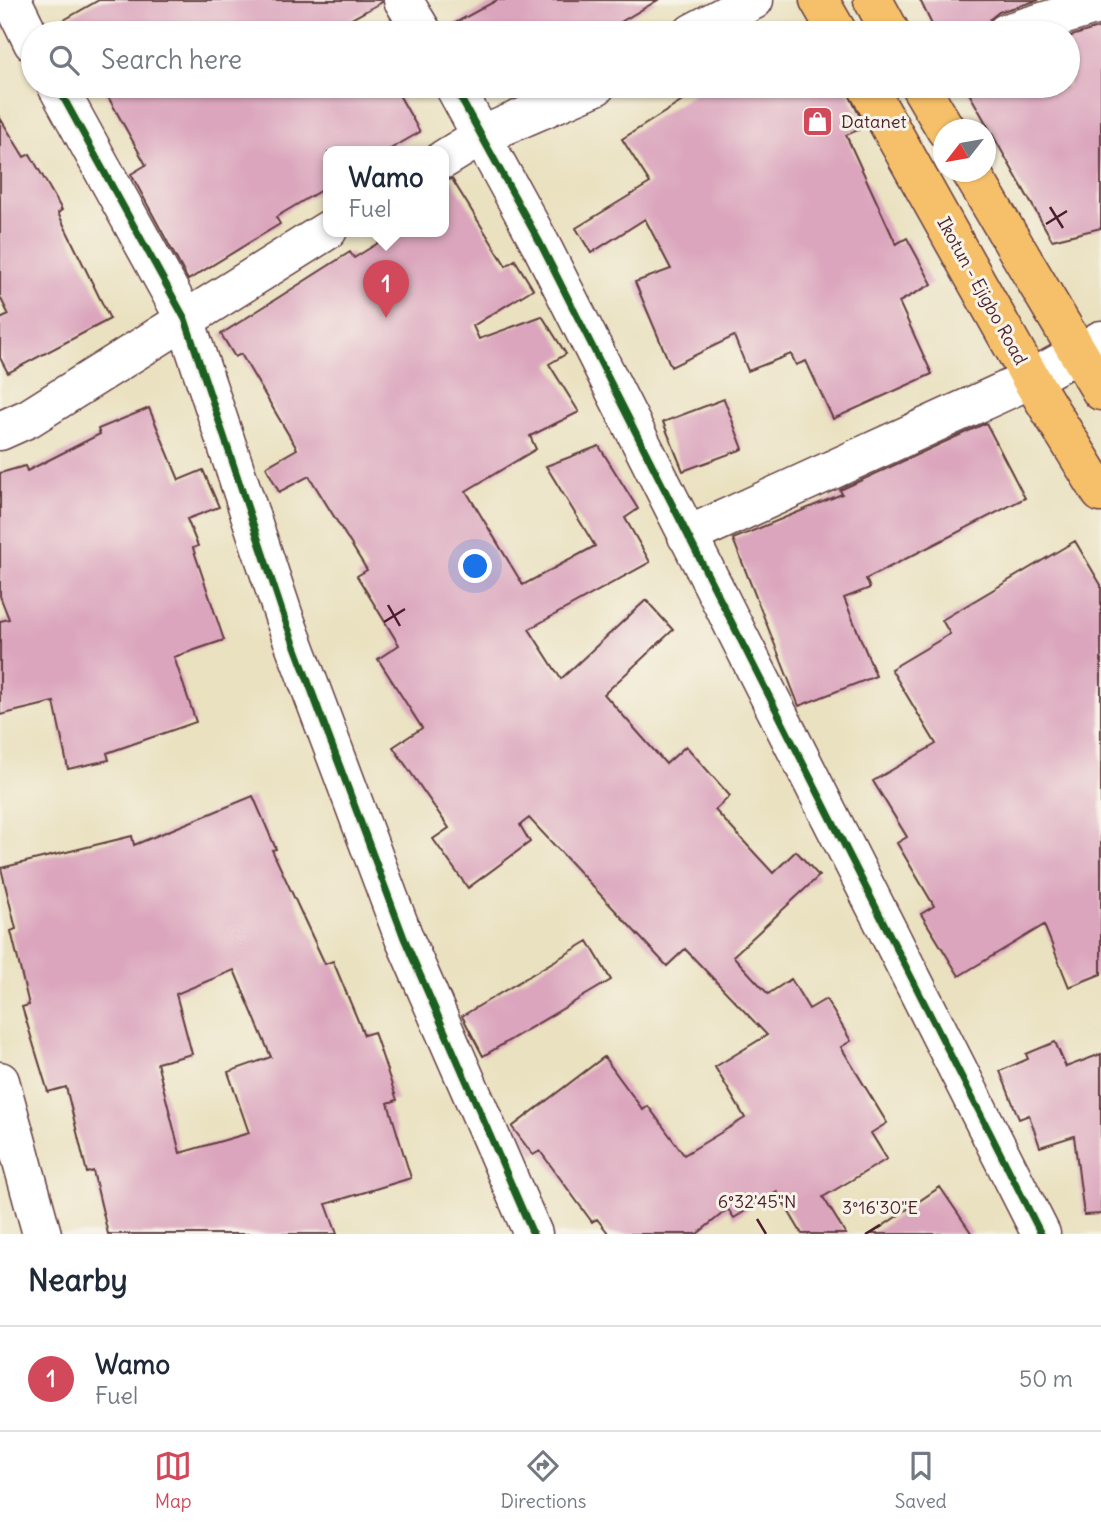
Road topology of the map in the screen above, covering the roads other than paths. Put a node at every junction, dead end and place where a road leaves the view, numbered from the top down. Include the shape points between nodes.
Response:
1 (12, 0) edge
2 (403, 0) edge
3 (754, 0) edge
4 (819, 0) edge
5 (873, 0) edge
6 (1101, 4) edge
7 (22, 21) edge
8 (416, 21) edge
9 (715, 21) edge
10 (831, 21) edge
11 (884, 21) edge
12 (1045, 21) edge
13 (64, 98) edge
14 (461, 98) edge
15 (568, 98) edge
16 (874, 98) edge
17 (927, 98) edge
18 (940, 119) edge
19 (483, 135) junction
20 (449, 156) edge
21 (978, 182) edge
22 (323, 233) edge
23 (185, 319) junction
24 (1089, 346) edge
25 (1031, 379) junction
26 (1101, 391) edge
27 (0, 431) edge
28 (1101, 493) edge
29 (687, 536) junction
30 (0, 1081) edge
31 (42, 1234) edge
32 (533, 1234) edge
33 (1041, 1234) edge

1 - 7 street
2 - 8 street
3 - 9 street
4 - 10 main road
5 - 11 main road
6 - 12 street
13 - 23 street
14 - 19 street
15 - 19 street
16 - 25 main road, Ikotun - Ejigbo Road
17 - 18 main road
19 - 20 street
19 - 29 street
21 - 24 main road
22 - 23 street
23 - 27 street via 29,418
23 - 32 street via 284,617 404,938
24 - 25 street
24 - 26 main road
25 - 28 main road, Ikotun - Ejigbo Road
25 - 29 street
29 - 33 street
30 - 31 street

